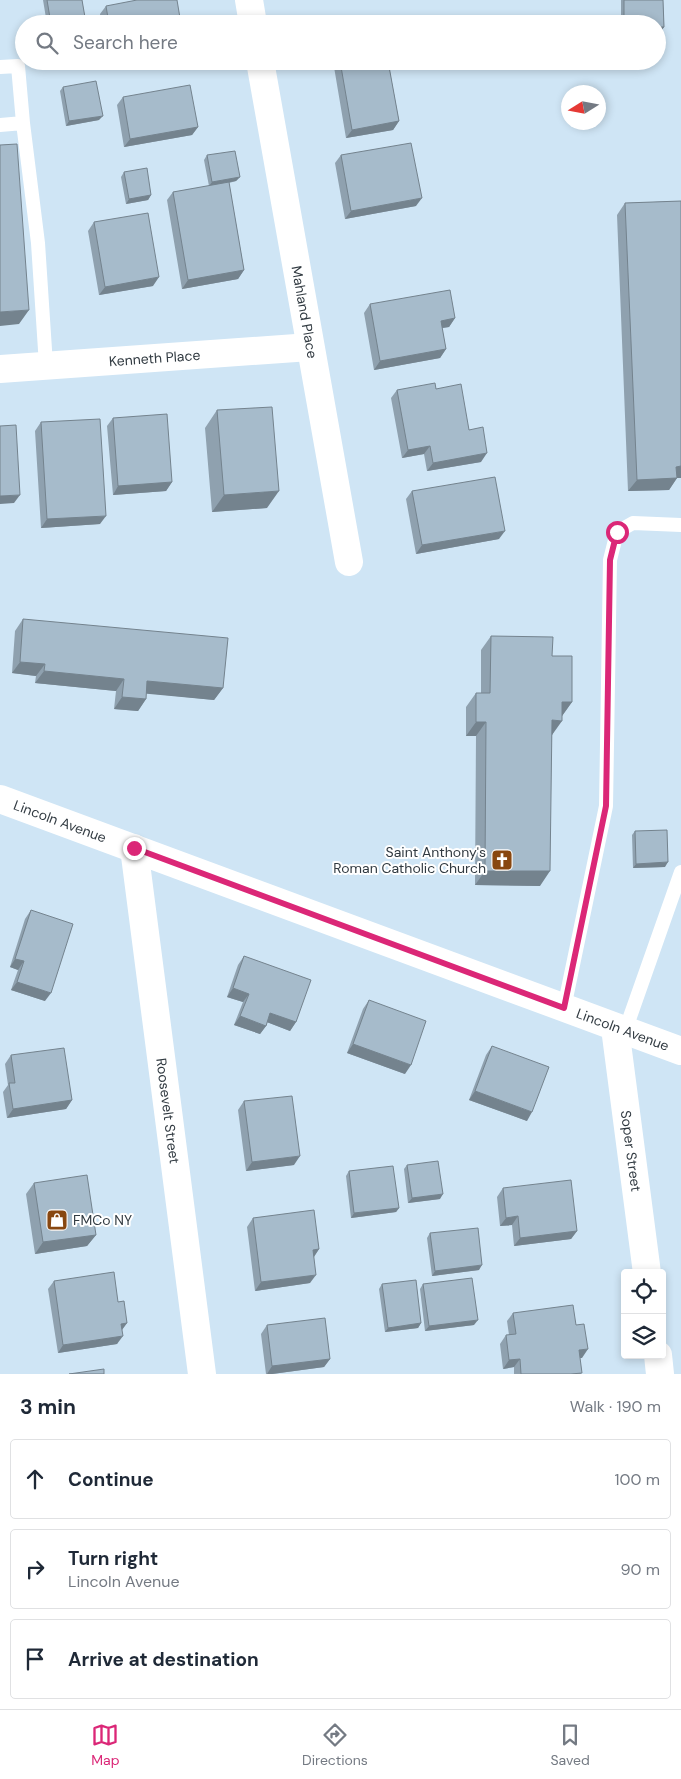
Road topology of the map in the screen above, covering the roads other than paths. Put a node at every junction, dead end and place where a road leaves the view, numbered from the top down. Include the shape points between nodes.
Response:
1 (249, 0) edge
2 (252, 15) edge
3 (15, 66) edge
4 (0, 67) edge
5 (18, 70) edge
6 (262, 70) edge
7 (23, 123) junction
8 (0, 125) edge
9 (310, 347) junction
10 (46, 366) junction
11 (0, 369) edge
12 (681, 525) edge
13 (349, 562) dead end
14 (0, 799) edge
15 (134, 848) junction
16 (681, 872) edge
17 (564, 1008) junction
18 (620, 1029) junction
19 (681, 1051) edge
20 (647, 1269) edge
21 (658, 1359) edge
22 (202, 1374) edge
23 (660, 1374) edge

1 - 2 street
3 - 4 lane
5 - 7 lane
6 - 9 street, Mahland Place
7 - 8 lane
7 - 10 lane via 38,243
9 - 10 street, Kenneth Place
9 - 13 street, Mahland Place
10 - 11 street, Kenneth Place
12 - 17 lane via 633,524 617,532 610,560 606,806
14 - 15 street, Lincoln Avenue
15 - 17 street, Lincoln Avenue
15 - 22 street, Roosevelt Street
16 - 18 lane
17 - 18 street, Lincoln Avenue
18 - 19 street, Lincoln Avenue
18 - 20 street, Soper Street
21 - 23 street

